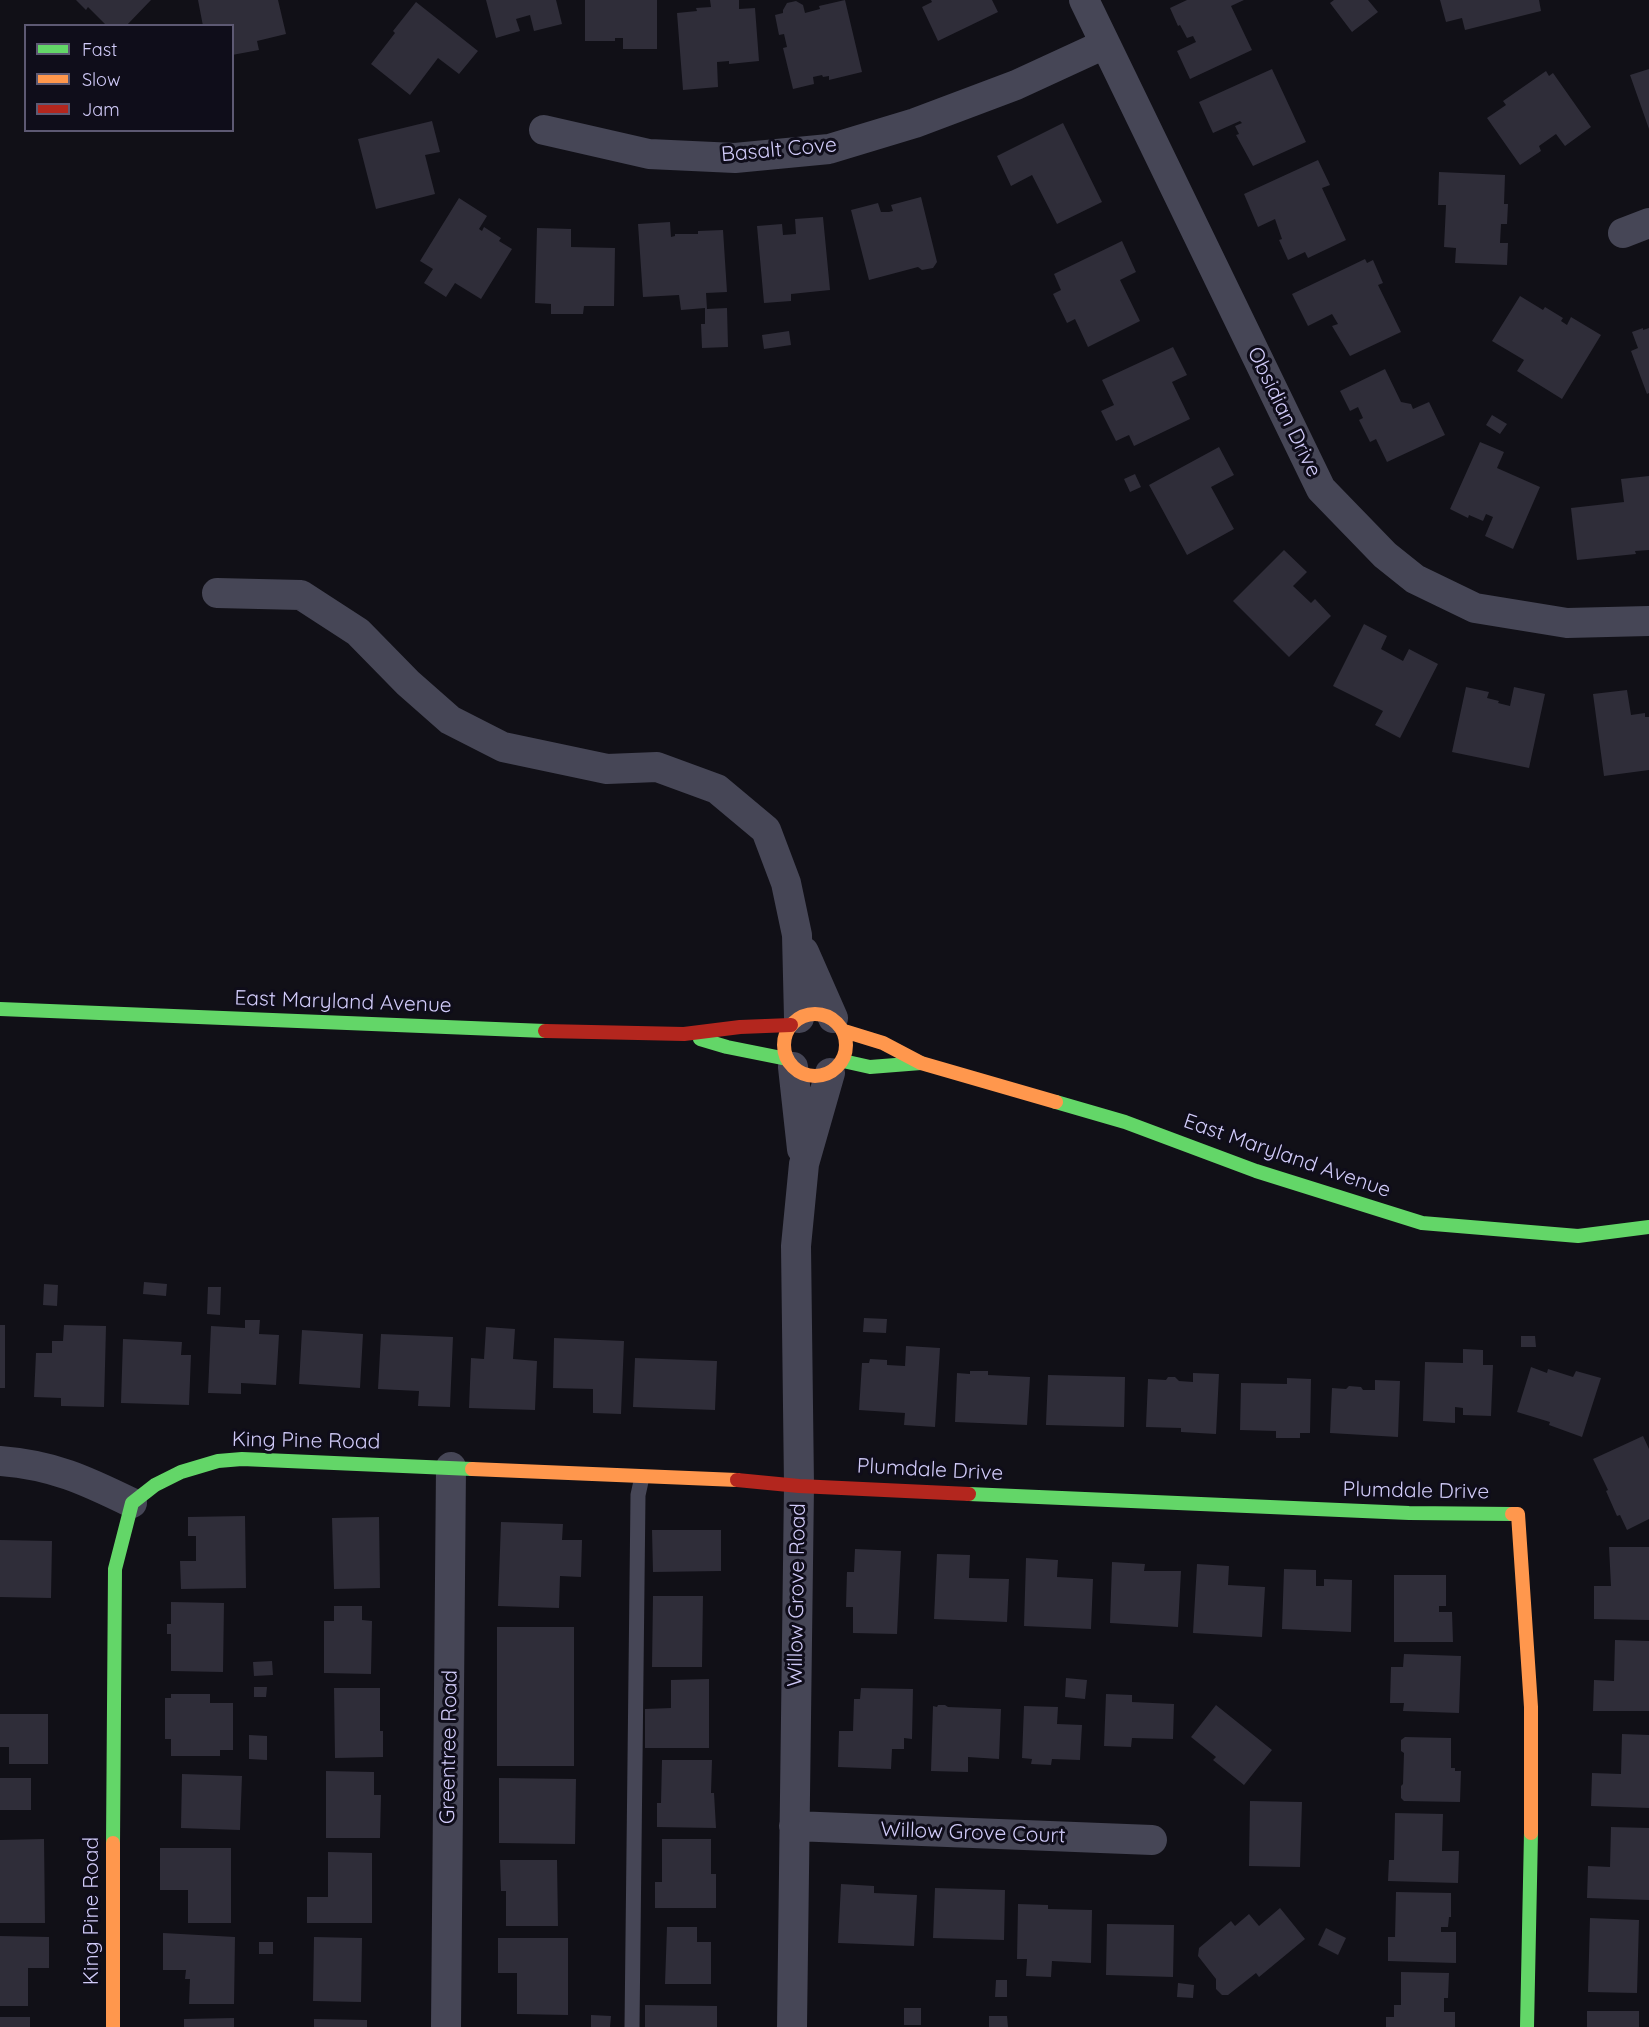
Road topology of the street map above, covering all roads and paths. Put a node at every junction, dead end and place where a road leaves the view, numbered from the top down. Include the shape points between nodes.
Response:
1 (1084, 0) edge
2 (1105, 44) junction
3 (544, 130) dead end
4 (217, 593) dead end
5 (1649, 621) edge
6 (797, 935) junction
7 (0, 1009) edge
8 (795, 1021) junction
9 (838, 1025) junction
10 (684, 1034) junction
11 (790, 1063) junction
12 (921, 1063) junction
13 (836, 1067) junction
14 (804, 1164) junction
15 (1649, 1227) edge
16 (0, 1461) edge
17 (451, 1467) junction
18 (642, 1477) junction
19 (799, 1486) junction
20 (132, 1503) junction
21 (794, 1826) junction
22 (1152, 1840) dead end
23 (113, 2027) edge
24 (446, 2027) edge
25 (632, 2027) edge
26 (792, 2027) edge
27 (1527, 2027) edge

1 - 2 street, Obsidian Drive
2 - 3 street, Basalt Cove via 1016,85 915,123 829,149 735,158 650,153
2 - 5 street, Obsidian Drive via 1321,489 1385,555 1415,579 1475,608 1567,623
4 - 6 street via 301,595 358,632 450,720 503,747 607,769 657,767 717,789 766,830 786,883
6 - 8 street
6 - 9 street
7 - 10 street, East Maryland Avenue
8 - 9 street, East Maryland Avenue via 816,1013
8 - 10 street, East Maryland Avenue
8 - 11 street via 784,1041
9 - 12 street, East Maryland Avenue
9 - 13 street via 847,1041 847,1051
10 - 11 street, East Maryland Avenue
11 - 13 street, East Maryland Avenue via 811,1076
11 - 14 street, Willow Grove Road
12 - 13 street, East Maryland Avenue
12 - 15 street, East Maryland Avenue via 1125,1122 1256,1171 1422,1223 1578,1236
13 - 14 street, Willow Grove Road
14 - 19 street, Willow Grove Road via 796,1246
16 - 20 street via 29,1463 72,1474
17 - 18 street, King Pine Road
17 - 20 street, King Pine Road via 218,1461 181,1472
17 - 24 street, Greentree Road
18 - 19 street, King Pine Road
18 - 25 lane via 638,1495
19 - 21 street, Willow Grove Road
19 - 27 street, Plumdale Drive via 1398,1513 1518,1514 1531,1707
20 - 23 street, King Pine Road via 115,1569
21 - 22 street, Willow Grove Court
21 - 26 street, Willow Grove Road

